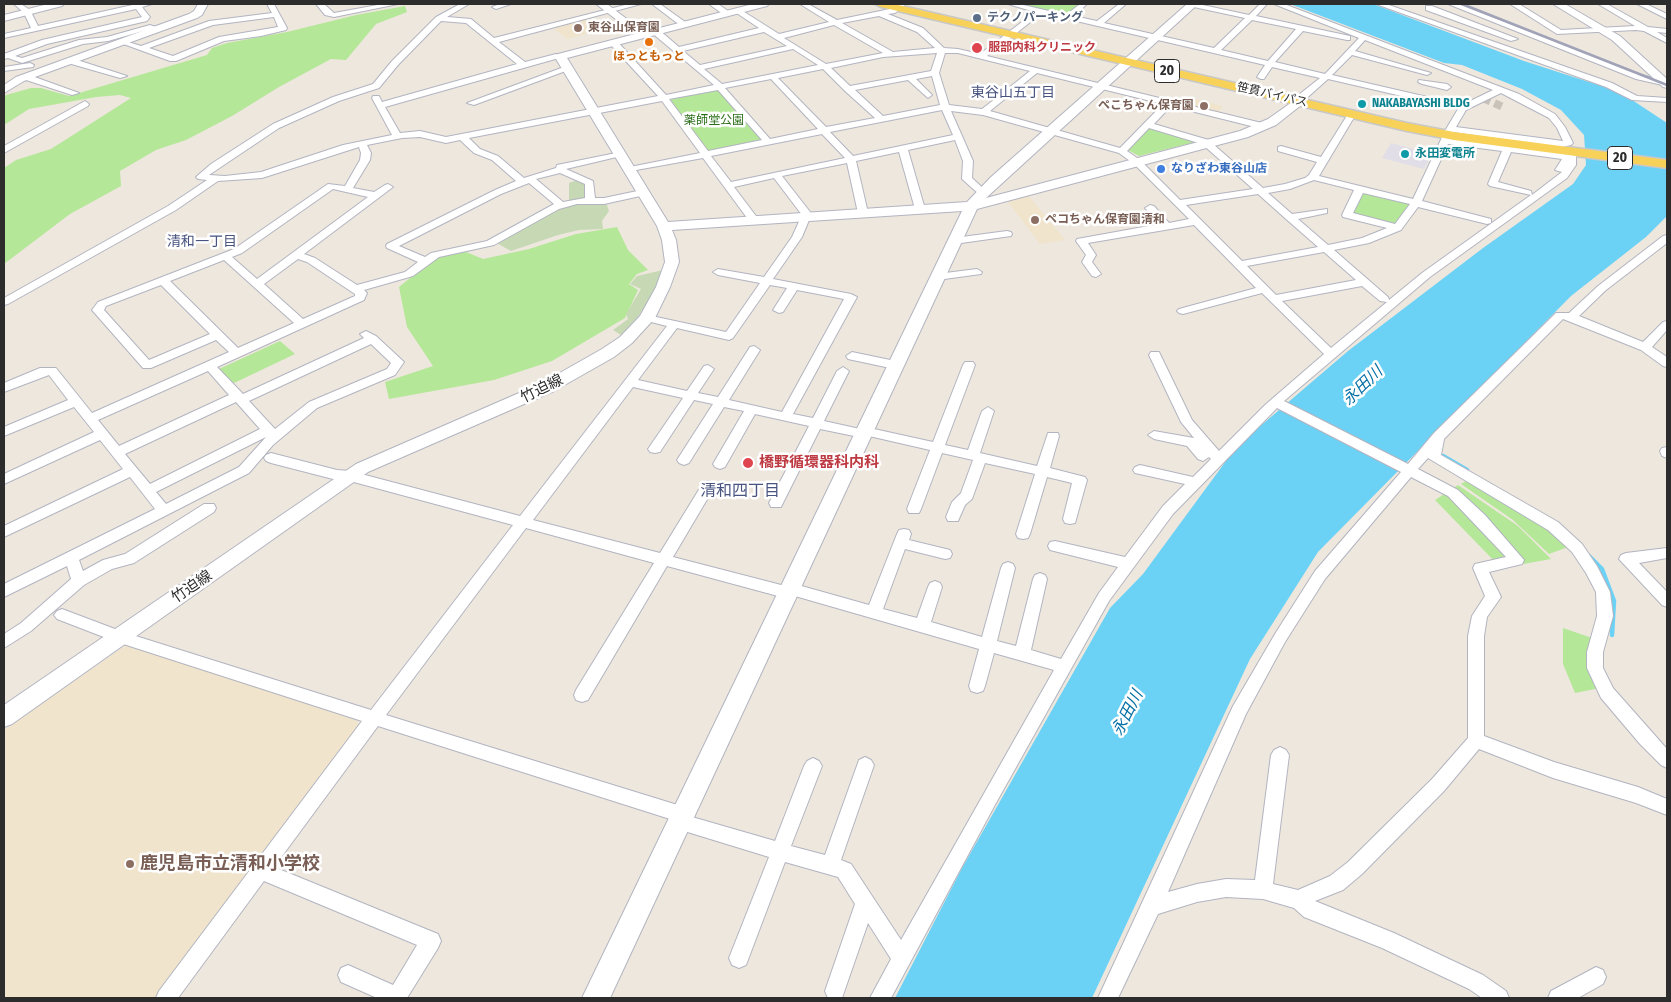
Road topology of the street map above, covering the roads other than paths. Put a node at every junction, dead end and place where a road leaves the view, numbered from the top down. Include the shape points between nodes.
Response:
1 (45, 4) edge
2 (60, 4) edge
3 (148, 4) edge
4 (203, 4) edge
5 (271, 4) edge
6 (320, 4) edge
7 (394, 4) edge
8 (465, 4) edge
9 (507, 4) edge
10 (601, 4) edge
11 (637, 4) edge
12 (656, 4) edge
13 (713, 4) edge
14 (764, 4) edge
15 (803, 4) edge
16 (1011, 4) edge
17 (1084, 4) edge
18 (1123, 4) edge
19 (1191, 4) edge
20 (1264, 4) edge
21 (1278, 4) edge
22 (1380, 4) edge
23 (1441, 4) edge
24 (1452, 4) edge
25 (1474, 4) edge
26 (1514, 4) edge
27 (1558, 4) edge
28 (1602, 4) edge
29 (1641, 4) edge
30 (137, 6) junction
31 (900, 6) edge
32 (496, 7) dead end
33 (1667, 7) edge
34 (23, 8) edge
35 (1429, 8) junction
36 (1650, 8) junction
37 (881, 9) edge
38 (738, 10) junction
39 (610, 11) junction
40 (1041, 11) junction
41 (726, 13) junction
42 (277, 14) junction
43 (1410, 15) junction
44 (4, 17) edge
45 (1068, 17) junction
46 (1250, 17) junction
47 (1667, 17) edge
48 (439, 19) junction
49 (836, 22) junction
50 (684, 24) junction
51 (1098, 24) junction
52 (1300, 28) junction
53 (1647, 28) junction
54 (36, 29) junction
55 (158, 29) junction
56 (765, 29) junction
57 (1603, 30) junction
58 (655, 31) junction
59 (1667, 31) edge
60 (1541, 32) junction
61 (1560, 32) junction
62 (640, 34) junction
63 (1010, 34) junction
64 (1528, 34) junction
65 (4, 36) edge
66 (778, 37) junction
67 (1156, 38) junction
68 (1514, 38) junction
69 (1361, 39) junction
70 (492, 41) junction
71 (1667, 41) edge
72 (122, 42) junction
73 (613, 42) junction
74 (1495, 46) junction
75 (793, 47) junction
76 (142, 48) junction
77 (677, 50) junction
78 (942, 50) junction
79 (1215, 52) junction
80 (1350, 52) junction
81 (892, 54) junction
82 (562, 56) junction
83 (6, 57) edge
84 (981, 57) junction
85 (76, 59) junction
86 (1128, 62) junction
87 (1270, 64) junction
88 (523, 65) junction
89 (1433, 65) junction
90 (825, 66) junction
91 (698, 68) junction
92 (4, 69) edge
93 (568, 69) junction
94 (1632, 69) dead end
95 (1036, 70) junction
96 (935, 73) junction
97 (1428, 73) junction
98 (4, 75) edge
99 (30, 76) junction
100 (123, 76) dead end
101 (773, 77) junction
102 (1261, 77) dead end
103 (1327, 77) junction
104 (909, 78) junction
105 (1422, 82) junction
106 (1667, 84) edge
107 (1101, 86) junction
108 (720, 87) junction
109 (1447, 87) dead end
110 (370, 88) junction
111 (987, 88) dead end
112 (848, 89) junction
113 (4, 90) edge
114 (1500, 90) junction
115 (75, 93) dead end
116 (1007, 94) junction
117 (928, 95) dead end
118 (1412, 96) junction
119 (664, 98) junction
120 (1667, 100) edge
121 (1299, 102) junction
122 (471, 103) dead end
123 (1169, 103) junction
124 (85, 104) dead end
125 (381, 105) junction
126 (945, 107) junction
127 (1463, 108) junction
128 (593, 112) junction
129 (984, 112) junction
130 (1352, 114) junction
131 (881, 119) junction
132 (1148, 125) junction
133 (1263, 126) junction
134 (824, 131) junction
135 (1050, 131) junction
136 (1447, 135) junction
137 (396, 136) junction
138 (462, 137) junction
139 (957, 137) junction
140 (768, 142) junction
141 (362, 143) junction
142 (1208, 143) junction
143 (904, 148) junction
144 (4, 150) edge
145 (1281, 150) dead end
146 (1507, 150) junction
147 (1122, 151) junction
148 (1573, 152) junction
149 (618, 154) junction
150 (706, 154) junction
151 (851, 159) junction
152 (1323, 160) junction
153 (1137, 162) junction
154 (1667, 164) edge
155 (561, 170) junction
156 (628, 170) junction
157 (776, 175) junction
158 (1312, 177) junction
159 (214, 180) junction
160 (526, 181) junction
161 (728, 185) junction
162 (388, 188) dead end
163 (348, 189) junction
164 (1360, 189) junction
165 (1260, 191) junction
166 (642, 193) junction
167 (1528, 193) junction
168 (377, 196) junction
169 (977, 200) junction
170 (590, 201) junction
171 (1179, 203) junction
172 (1416, 203) junction
173 (561, 205) junction
174 (1150, 208) dead end
175 (920, 210) junction
176 (1323, 211) dead end
177 (864, 213) junction
178 (807, 217) junction
179 (1290, 217) junction
180 (754, 220) junction
181 (1487, 221) junction
182 (1197, 222) junction
183 (664, 226) junction
184 (1167, 226) junction
185 (1397, 228) junction
186 (1007, 234) dead end
187 (954, 241) junction
188 (1666, 241) edge
189 (1326, 248) junction
190 (297, 255) junction
191 (226, 256) junction
192 (426, 262) junction
193 (1240, 264) junction
194 (718, 272) dead end
195 (977, 272) dead end
196 (1096, 274) dead end
197 (937, 277) junction
198 (162, 280) junction
199 (767, 281) junction
200 (1364, 282) junction
201 (257, 284) junction
202 (794, 286) junction
203 (1264, 288) junction
204 (355, 290) junction
205 (1274, 299) junction
206 (1384, 299) junction
207 (4, 302) edge
208 (780, 310) dead end
209 (1183, 311) dead end
210 (1570, 317) junction
211 (647, 318) junction
212 (302, 324) junction
213 (674, 324) junction
214 (1667, 324) edge
215 (218, 335) junction
216 (1645, 347) junction
217 (754, 350) dead end
218 (1328, 351) junction
219 (236, 353) junction
220 (1155, 355) dead end
221 (852, 356) dead end
222 (1667, 363) edge
223 (209, 365) junction
224 (895, 365) junction
225 (969, 365) dead end
226 (708, 369) dead end
227 (843, 371) dead end
228 (630, 382) junction
229 (4, 388) edge
230 (691, 395) junction
231 (239, 398) junction
232 (76, 401) junction
233 (720, 402) junction
234 (1276, 402) junction
235 (752, 408) junction
236 (988, 411) dead end
237 (786, 416) junction
238 (90, 419) junction
239 (818, 423) junction
240 (4, 432) edge
241 (864, 432) junction
242 (272, 433) junction
243 (102, 434) junction
244 (1154, 435) dead end
245 (1053, 436) dead end
246 (1440, 436) junction
247 (937, 448) junction
248 (655, 449) dead end
249 (116, 453) junction
250 (976, 457) junction
251 (270, 458) dead end
252 (684, 460) dead end
253 (1215, 463) junction
254 (720, 464) dead end
255 (1140, 470) dead end
256 (1409, 470) junction
257 (131, 471) junction
258 (1041, 472) junction
259 (350, 476) junction
260 (4, 479) edge
261 (1196, 482) junction
262 (708, 486) dead end
263 (147, 491) junction
264 (776, 503) dead end
265 (209, 508) dead end
266 (914, 509) dead end
267 (162, 510) junction
268 (953, 517) dead end
269 (1070, 519) dead end
270 (524, 522) junction
271 (4, 532) edge
272 (1023, 534) dead end
273 (1055, 546) dead end
274 (1667, 553) edge
275 (945, 554) dead end
276 (71, 557) junction
277 (664, 559) junction
278 (1126, 564) junction
279 (1008, 568) dead end
280 (1040, 579) dead end
281 (79, 581) junction
282 (935, 587) dead end
283 (4, 591) edge
284 (790, 591) junction
285 (1667, 601) edge
286 (874, 613) junction
287 (62, 615) dead end
288 (922, 626) junction
289 (119, 637) junction
290 (4, 642) edge
291 (988, 646) junction
292 (1022, 654) junction
293 (1063, 666) junction
294 (977, 686) dead end
295 (582, 695) dead end
296 (4, 717) edge
297 (374, 718) junction
298 (1476, 740) junction
299 (1280, 755) dead end
300 (1667, 760) edge
301 (865, 765) dead end
302 (813, 766) dead end
303 (1667, 807) edge
304 (682, 818) junction
305 (780, 851) junction
306 (830, 866) junction
307 (260, 871) junction
308 (1263, 890) junction
309 (1299, 900) junction
310 (865, 903) junction
311 (1152, 906) junction
312 (738, 958) dead end
313 (902, 959) junction
314 (348, 975) dead end
315 (1596, 977) dead end
316 (835, 991) dead end
317 (166, 998) edge
318 (396, 998) edge
319 (596, 998) edge
320 (880, 998) edge
321 (1108, 998) edge
322 (1499, 998) edge
323 (1558, 998) edge

1 - 34 street
2 - 34 street
3 - 30 street
4 - 55 street via 193,16
5 - 42 street
6 - 7 street via 334,15
8 - 48 street
9 - 32 street
10 - 39 street
11 - 39 street
12 - 50 street
13 - 41 street
14 - 38 street
15 - 49 street
16 - 40 street
17 - 45 street
18 - 51 street
19 - 46 street
19 - 67 street
20 - 46 street
21 - 69 street
22 - 43 street
23 - 35 street
24 - 64 street
25 - 60 street
26 - 61 street
27 - 57 street
28 - 53 street
29 - 36 street
30 - 54 street
30 - 83 street via 146,17 45,42
31 - 37 main road, 笹貫バイパス / 20
31 - 63 main road, 笹貫バイパス / 20
33 - 36 street
34 - 44 street
34 - 54 street
35 - 43 street
35 - 68 street
36 - 47 street
37 - 49 street
37 - 78 street via 920,30
38 - 41 street
38 - 56 street
39 - 62 street
39 - 70 street
40 - 45 street
40 - 63 street
41 - 50 street
42 - 76 street via 212,23
42 - 76 street via 284,28 281,30 222,39 173,59
43 - 74 street
45 - 51 street
46 - 52 street
46 - 79 street
48 - 70 street via 468,21
48 - 110 street
49 - 66 street
49 - 81 street
50 - 58 street
51 - 67 street
52 - 69 street
52 - 87 street
53 - 57 street
53 - 59 street
53 - 71 street
54 - 65 street
55 - 72 street
55 - 83 street via 150,27 108,39 82,42 22,61
56 - 66 street
56 - 77 street
57 - 61 street
57 - 106 street
58 - 62 street
58 - 77 street
60 - 61 street
60 - 64 street
60 - 94 street
62 - 73 street
63 - 84 street
63 - 86 main road, 笹貫バイパス / 20
64 - 68 street
64 - 106 street via 1639,77
66 - 75 street
67 - 79 street
67 - 86 street
68 - 74 street
69 - 80 street
69 - 89 street
70 - 88 street
72 - 76 street
72 - 85 street
73 - 82 street
73 - 119 street
74 - 120 street via 1609,85 1635,98
75 - 90 street
75 - 91 street
77 - 91 street
78 - 81 street
78 - 84 street
78 - 96 street
79 - 87 street
80 - 97 street
80 - 103 street
81 - 90 street
82 - 88 street
82 - 93 street, 竹迫線
84 - 95 street
85 - 92 street via 70,56
85 - 99 street
85 - 100 street
86 - 107 street
86 - 121 main road, 笹貫バイパス / 20
87 - 102 street
87 - 103 street
88 - 125 street
89 - 97 street
89 - 114 street
90 - 101 street
90 - 112 street
91 - 108 street
93 - 122 street
93 - 128 street, 竹迫線
95 - 107 street
95 - 116 street
96 - 104 street
96 - 126 street
97 - 105 street
98 - 99 street via 25,72
99 - 113 street
99 - 115 street
101 - 108 street
101 - 134 street
103 - 118 street
103 - 121 street
104 - 112 street
104 - 117 street
105 - 109 street
105 - 118 street
107 - 123 street
107 - 135 street
108 - 119 street
108 - 140 street
110 - 125 street
110 - 159 street via 336,99 261,134 201,177
111 - 116 street
112 - 131 street
114 - 127 street
114 - 136 street via 1552,116 1561,127 1567,145
116 - 129 street
118 - 127 street
119 - 128 street
119 - 150 street
121 - 130 main road, 笹貫バイパス / 20
121 - 133 street
123 - 132 street
123 - 133 street
124 - 144 street
125 - 137 street
126 - 129 street
126 - 131 street
126 - 139 street
127 - 136 street
128 - 138 street
128 - 149 street, 竹迫線
129 - 135 street
130 - 136 main road, 笹貫バイパス / 20
130 - 152 street
131 - 134 street
132 - 142 street
132 - 147 street
133 - 142 street
134 - 140 street
134 - 151 street
135 - 147 street
135 - 169 street
136 - 146 street
136 - 148 main road, 笹貫バイパス / 20
136 - 172 street
137 - 138 street via 420,134 443,140
137 - 141 street
138 - 160 street via 477,151 495,158
139 - 143 street
139 - 169 street via 968,161 967,179
140 - 150 street
141 - 159 street via 262,175
141 - 163 street via 365,160
142 - 153 street
142 - 165 street
143 - 151 street
143 - 175 street
145 - 152 street
146 - 167 street via 1493,184
146 - 167 street via 1567,157 1558,173
147 - 153 street
148 - 154 main road, 笹貫バイパス / 20
148 - 218 street via 1571,165 1564,176 1426,275
149 - 155 street
149 - 156 street, 竹迫線
150 - 156 street
150 - 161 street
151 - 157 street
151 - 177 street
152 - 158 street
153 - 169 street
153 - 171 street
155 - 160 street
155 - 170 street via 590,183
156 - 166 street, 竹迫線
157 - 161 street
157 - 178 street
158 - 164 street
158 - 165 street via 1294,185
159 - 207 street via 172,208
160 - 173 street
160 - 192 street via 391,246
161 - 180 street
162 - 168 street
163 - 168 street
163 - 191 street via 331,186
164 - 172 street
164 - 185 street via 1347,215
165 - 171 street
165 - 179 street
166 - 170 street
166 - 183 street, 竹迫線
167 - 181 street
168 - 190 street
169 - 175 street
169 - 187 street
170 - 173 street
171 - 182 street
172 - 181 street
172 - 185 street
173 - 192 street via 490,243 435,255
174 - 184 street
175 - 177 street
176 - 179 street
177 - 178 street
178 - 180 street
178 - 199 street
179 - 189 street
180 - 183 street
181 - 206 street
182 - 184 street
182 - 193 street
183 - 211 street, 竹迫線 via 672,262
184 - 196 street via 1080,241 1091,255 1087,262
185 - 189 street via 1365,241
186 - 187 street
187 - 197 street
188 - 210 street via 1602,288
189 - 193 street
189 - 200 street
190 - 201 street
190 - 204 street via 311,260
191 - 198 street
191 - 201 street
192 - 204 street via 408,274
193 - 203 street
194 - 199 street
195 - 197 street
197 - 224 street
198 - 215 street
198 - 215 street via 102,304 98,310 147,366
199 - 202 street
199 - 213 street via 729,336
200 - 205 street
200 - 206 street
201 - 212 street
202 - 208 street
202 - 237 street via 851,297
203 - 205 street
203 - 209 street
204 - 212 street via 361,293 356,300
205 - 218 street
206 - 218 street
210 - 216 street
210 - 246 street via 1560,315
211 - 213 street
211 - 259 street, 竹迫線 via 608,353 548,388 382,458
212 - 219 street
213 - 228 street
214 - 216 street
215 - 219 street
216 - 222 street
217 - 233 street
218 - 234 street
219 - 223 street
220 - 253 street via 1187,422
221 - 224 street
223 - 231 street
223 - 238 street
224 - 241 street
225 - 247 street
226 - 230 street
227 - 239 street
228 - 230 street
228 - 270 street
229 - 232 street via 44,371 52,371
230 - 233 street
230 - 248 street
231 - 242 street
231 - 242 street via 369,336 398,362 390,372 314,405
231 - 249 street
232 - 238 street
232 - 240 street
233 - 235 street
233 - 252 street
234 - 253 street
234 - 256 street
235 - 237 street
235 - 254 street
236 - 250 street
237 - 239 street
238 - 243 street
239 - 241 street
239 - 264 street
241 - 247 street
241 - 284 street
242 - 263 street
242 - 267 street via 244,470
243 - 249 street
243 - 260 street
244 - 253 street via 1191,442
245 - 258 street
246 - 256 street
246 - 300 street via 1434,457 1552,526 1582,555 1603,592 1605,616 1595,652 1595,668 1607,693
247 - 250 street
247 - 266 street
249 - 257 street
250 - 258 street
250 - 268 street via 967,496 959,502
251 - 259 street
253 - 261 street
255 - 261 street
256 - 298 street via 1453,493 1517,560 1480,568 1493,597 1480,616 1476,636
256 - 311 street via 1320,575 1280,638 1239,711
257 - 263 street
257 - 271 street
258 - 269 street via 1080,480
258 - 272 street
259 - 270 street
259 - 289 street, 竹迫線
261 - 278 street via 1168,510
262 - 277 street
263 - 267 street
265 - 281 street via 130,559 108,564
267 - 276 street
270 - 277 street
270 - 297 street
273 - 278 street
274 - 285 street via 1626,559
275 - 286 street via 903,539
276 - 281 street
276 - 283 street
277 - 284 street
277 - 295 street
278 - 293 street
279 - 291 street
280 - 292 street
281 - 290 street
282 - 288 street
284 - 286 street
284 - 304 street
286 - 288 street
287 - 289 street
288 - 291 street
289 - 296 street, 竹迫線
289 - 297 street
291 - 292 street
291 - 294 street
292 - 293 street
293 - 313 street
297 - 304 street
297 - 307 street
298 - 303 street via 1553,770
298 - 309 street via 1438,785 1355,868 1336,883
299 - 308 street
301 - 306 street
302 - 305 street
304 - 305 street
304 - 319 street
305 - 306 street
305 - 312 street
306 - 310 street via 844,870
307 - 317 street
307 - 318 street via 431,941
308 - 309 street
308 - 311 street via 1226,888
309 - 322 street via 1311,910 1387,940 1476,982
310 - 313 street
310 - 316 street
311 - 321 street
313 - 320 street
314 - 318 street
315 - 323 street

